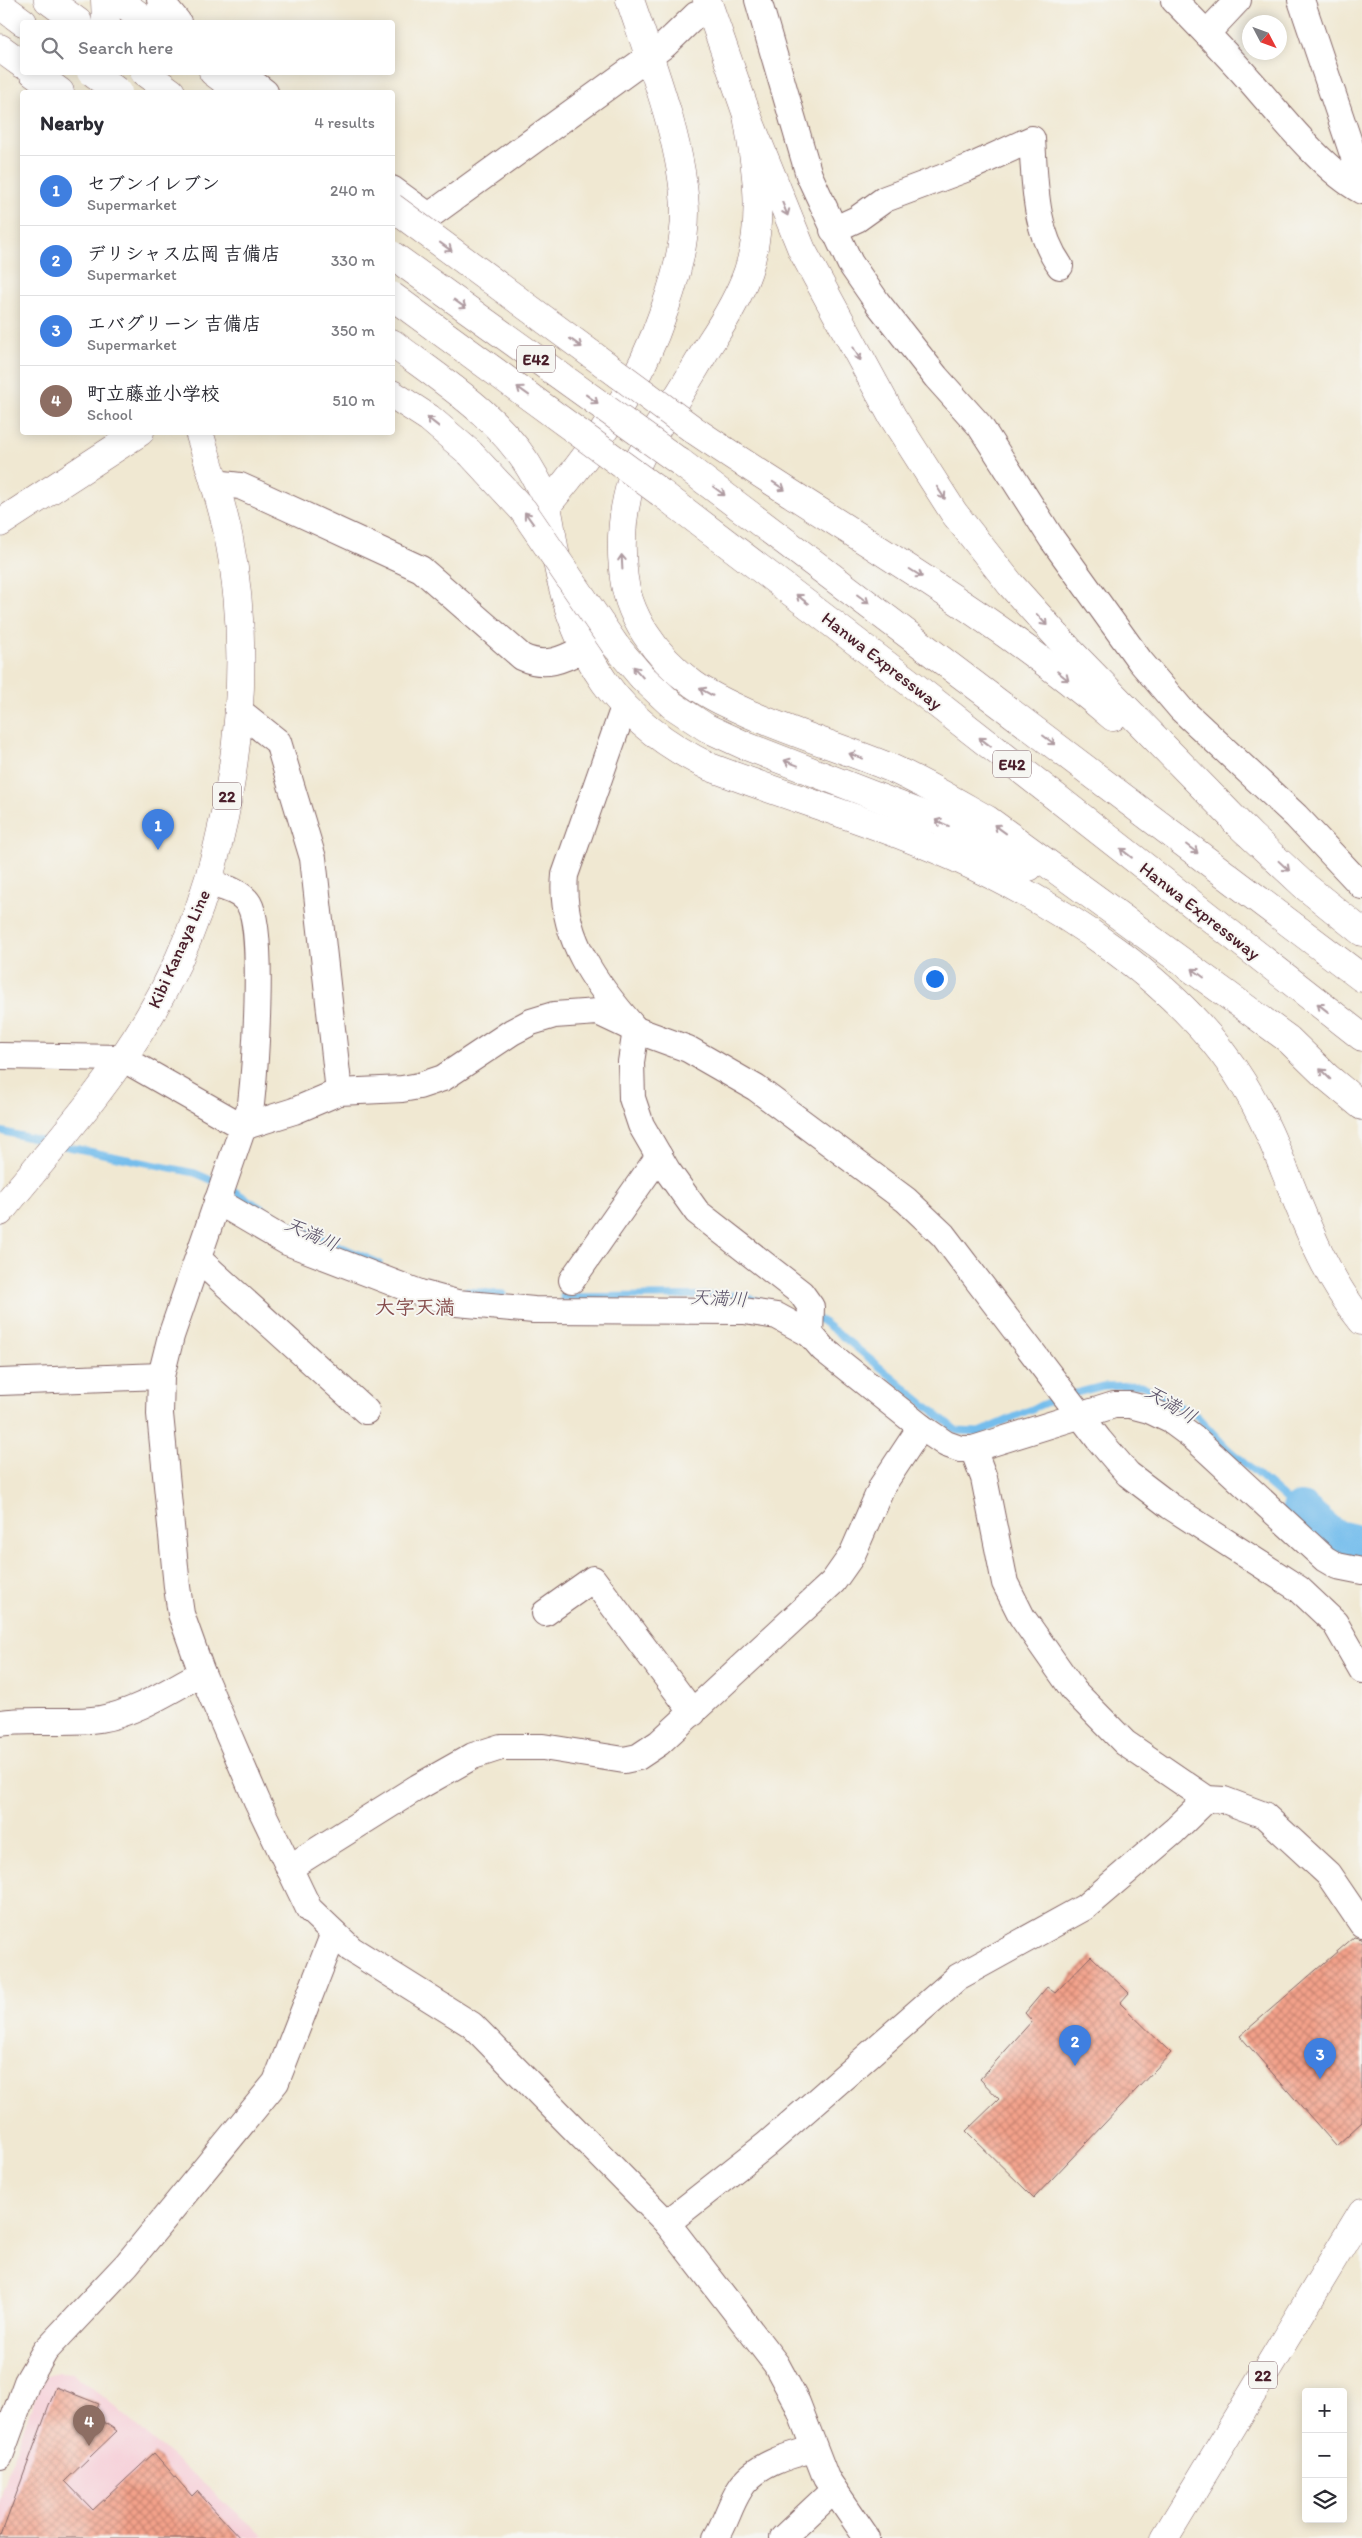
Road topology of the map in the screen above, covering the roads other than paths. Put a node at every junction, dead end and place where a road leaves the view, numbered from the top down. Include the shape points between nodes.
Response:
1 (48, 0) edge
2 (105, 0) edge
3 (118, 0) edge
4 (160, 0) edge
5 (630, 0) edge
6 (758, 0) edge
7 (1174, 0) edge
8 (1238, 0) edge
9 (1301, 0) edge
10 (0, 5) edge
11 (701, 8) edge
12 (21, 20) edge
13 (75, 20) edge
14 (106, 20) edge
15 (145, 20) edge
16 (176, 20) edge
17 (1206, 33) junction
18 (0, 48) edge
19 (649, 56) junction
20 (20, 63) edge
21 (37, 75) edge
22 (95, 75) edge
23 (106, 75) edge
24 (148, 75) edge
25 (217, 75) edge
26 (243, 75) edge
27 (57, 90) edge
28 (107, 90) edge
29 (115, 90) edge
30 (169, 90) edge
31 (237, 90) edge
32 (263, 90) edge
33 (747, 115) junction
34 (1362, 181) edge
35 (395, 191) edge
36 (1362, 191) edge
37 (395, 209) edge
38 (833, 230) junction
39 (395, 257) edge
40 (1060, 266) dead end
41 (395, 298) edge
42 (395, 345) edge
43 (395, 396) edge
44 (135, 435) edge
45 (199, 435) edge
46 (215, 483) junction
47 (548, 504) junction
48 (0, 523) edge
49 (583, 649) junction
50 (624, 707) junction
51 (238, 710) junction
52 (1248, 833) junction
53 (209, 883) junction
54 (1362, 886) edge
55 (1362, 932) edge
56 (1153, 939) junction
57 (1362, 978) edge
58 (636, 1030) junction
59 (1362, 1037) edge
60 (0, 1056) edge
61 (122, 1058) junction
62 (339, 1092) junction
63 (1362, 1106) edge
64 (243, 1127) junction
65 (659, 1156) junction
66 (218, 1199) junction
67 (0, 1212) edge
68 (198, 1259) junction
69 (572, 1280) dead end
70 (1362, 1321) edge
71 (810, 1334) junction
72 (161, 1376) junction
73 (0, 1382) edge
74 (366, 1411) dead end
75 (1079, 1411) junction
76 (921, 1427) junction
77 (973, 1449) junction
78 (1362, 1571) edge
79 (545, 1613) dead end
80 (1362, 1670) edge
81 (202, 1673) junction
82 (693, 1714) junction
83 (0, 1723) edge
84 (1207, 1799) junction
85 (289, 1868) junction
86 (1362, 1924) edge
87 (334, 1933) junction
88 (1362, 2212) edge
89 (667, 2223) junction
90 (814, 2449) junction
91 (0, 2456) edge
92 (834, 2490) junction
93 (716, 2538) edge
94 (783, 2538) edge
95 (868, 2538) edge
96 (1165, 2538) edge

1 - 13 main road
2 - 14 main road
3 - 15 main road
4 - 16 street
5 - 19 main road
6 - 38 street via 809,175
7 - 17 street
8 - 17 street
9 - 34 street
10 - 12 main road
11 - 19 street via 665,45
11 - 33 main road
17 - 36 street via 1314,151 1335,172
18 - 20 main road
19 - 35 street via 429,216
19 - 47 main road via 681,174 685,211 679,262 663,315 627,396 587,457
21 - 27 main road
22 - 29 main road, bridge
23 - 28 main road
24 - 30 main road
25 - 31 main road
26 - 32 street
33 -> 52 main road via 802,250 892,416 954,513 1011,585 1072,653
56 -> 33 main road via 988,820 944,795 891,768 788,731 695,686 646,637 632,610 624,584 622,556 623,518 632,478 656,432 731,310 748,271 754,245 758,192
37 -> 52 main road, bridge via 694,430 948,594 1039,658 1111,715
38 - 40 street via 857,219 885,199 968,168 1032,139 1034,178 1045,238
38 - 54 street via 850,263 877,302 936,378 980,426 1122,639 1182,709 1296,816
39 -> 57 main road, Hanwa Expressway / E42, bridge via 680,462
59 -> 41 main road, Hanwa Expressway / E42, bridge via 874,654
42 - 47 main road via 495,424 526,462
56 -> 43 main road, bridge via 1048,877 942,822 746,746 707,728 672,705 615,645 523,510 470,453 429,418
44 - 48 main road
45 - 46 main road, Kibi Kanaya Line / 22
46 - 49 street via 240,486 421,570 522,657 533,662 561,661
46 - 51 main road, Kibi Kanaya Line / 22 via 229,540 236,594 240,650
47 - 49 main road via 556,557
49 - 50 main road via 601,680
50 - 58 street via 565,875 564,894 573,936 587,966 602,992
50 - 70 main road via 668,744 710,767 911,840 999,880 1091,935 1168,992 1208,1036 1243,1082 1270,1135 1326,1269
51 - 53 main road, Kibi Kanaya Line / 22 via 224,820
51 - 62 street via 278,742 313,858
52 -> 55 main road via 1306,887
53 - 61 main road, Kibi Kanaya Line / 22 via 174,968 150,1015
53 - 64 street via 237,892 249,904 257,942 254,1076 251,1104
63 -> 56 main road via 1288,1039
58 - 62 street via 598,1012 554,1015 530,1022 512,1032 443,1078 402,1089
58 - 65 street via 631,1062 632,1098
58 - 75 street via 688,1049 756,1088 906,1200 943,1236
60 - 61 street
61 - 64 street
61 - 67 main road, Kibi Kanaya Line / 22
62 - 64 street
64 - 66 street
65 - 69 street
65 - 71 street via 697,1212 801,1293 811,1307
66 - 68 street
66 - 71 street via 287,1242 420,1294 457,1303 534,1310 744,1311 777,1316
68 - 72 street via 164,1358
68 - 74 street
71 - 76 street via 823,1349
72 - 73 street
72 - 81 street via 160,1414 177,1587 181,1614
75 - 77 street
75 - 78 street via 1130,1405 1170,1420 1193,1437 1314,1551 1337,1566
75 - 80 street via 1122,1467 1152,1494 1317,1604 1335,1623
76 - 77 street via 946,1444
76 - 82 street via 874,1500 846,1566
77 - 84 street via 984,1478 1005,1583 1022,1617 1060,1674 1094,1714 1136,1752
79 - 82 street via 593,1580
81 - 83 street via 115,1715 68,1721
81 - 85 street
82 - 85 street via 659,1744 624,1760 543,1747 501,1747 473,1756
84 - 86 street via 1237,1804 1264,1815 1328,1874
84 - 89 street via 1085,1907 958,1977 766,2145
85 - 87 street via 309,1909
87 - 89 street via 351,1949 472,2024
87 - 91 street via 276,2082 127,2264 45,2351 27,2382
88 - 96 main road, 22
89 - 90 street via 776,2364 798,2403
90 - 92 street
90 - 93 street via 778,2460 740,2487
92 - 94 street
92 - 95 street

